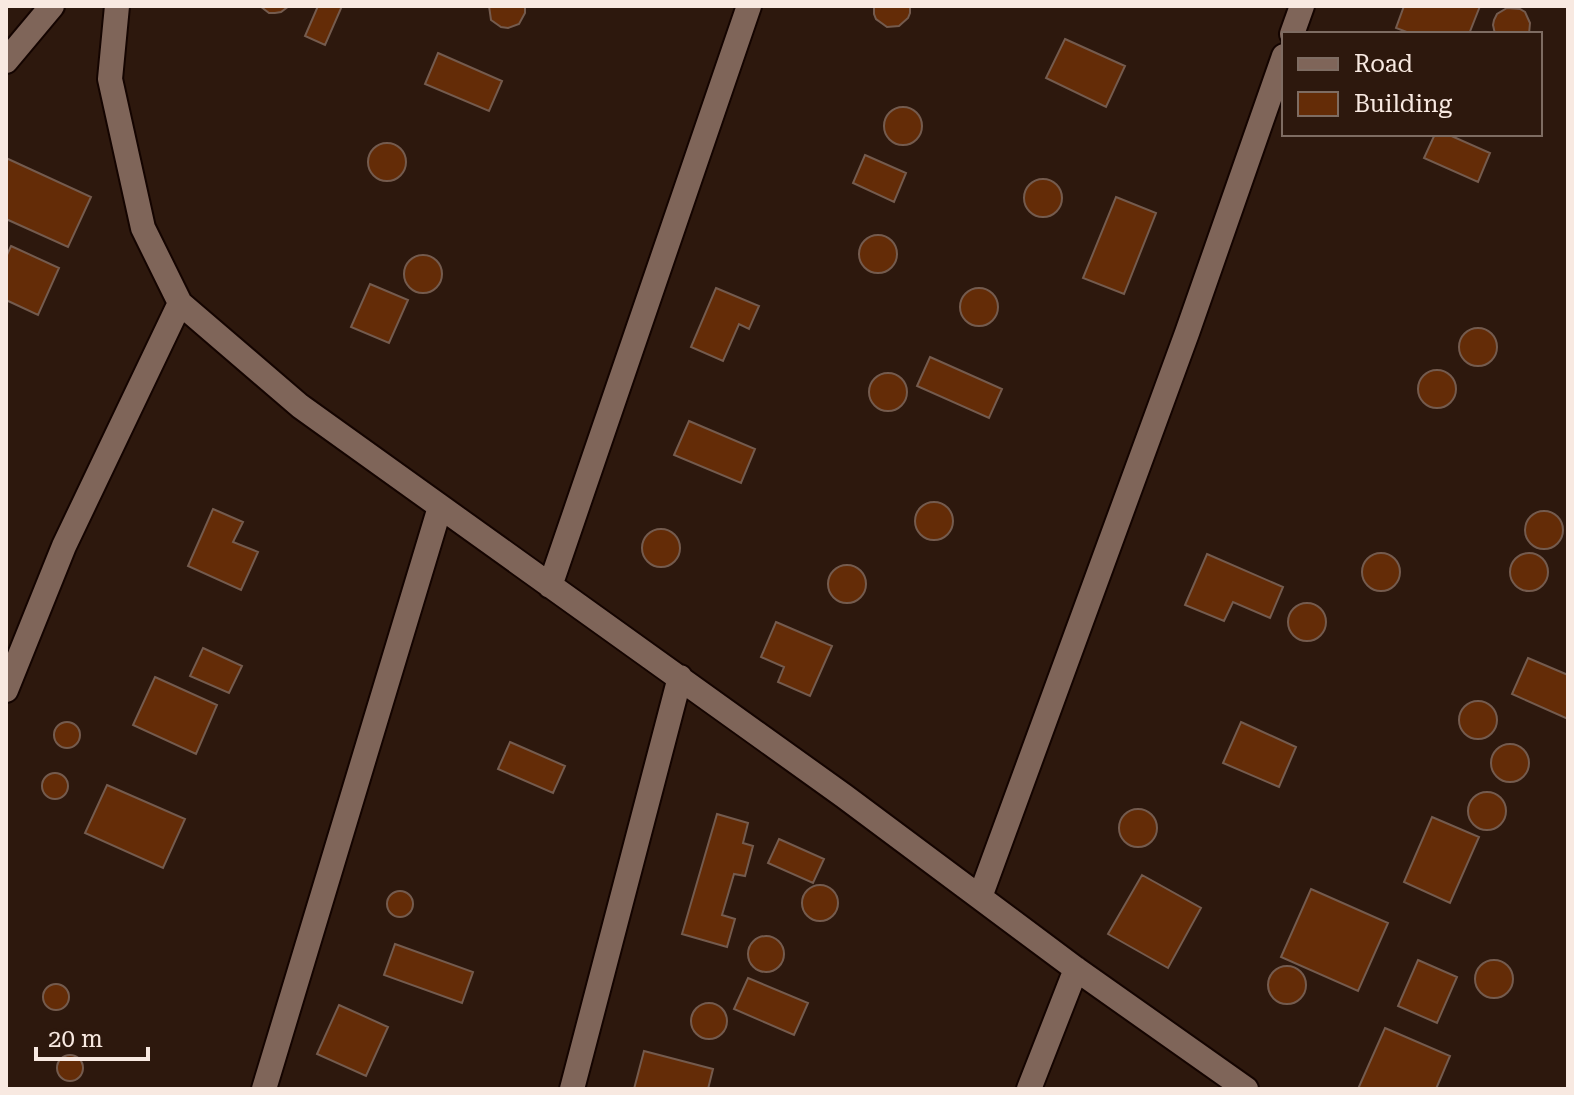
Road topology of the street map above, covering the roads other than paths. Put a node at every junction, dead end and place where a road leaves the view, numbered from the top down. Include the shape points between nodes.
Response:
1 (52, 6) edge
2 (117, 6) edge
3 (749, 6) edge
4 (1302, 6) edge
5 (1293, 32) edge
6 (6, 61) edge
7 (1282, 62) edge
8 (180, 303) junction
9 (440, 507) junction
10 (550, 586) junction
11 (680, 677) junction
12 (6, 690) edge
13 (980, 897) junction
14 (1076, 969) junction
15 (264, 1089) edge
16 (572, 1089) edge
17 (1029, 1089) edge
18 (1246, 1089) edge

1 - 6 street
2 - 8 street via 110,79 143,228
3 - 10 street
4 - 5 street
7 - 13 street
8 - 9 street via 300,406
8 - 12 street via 64,546
9 - 10 street
9 - 15 street
10 - 11 street
11 - 13 street
11 - 16 street
13 - 14 street
14 - 17 street
14 - 18 street

